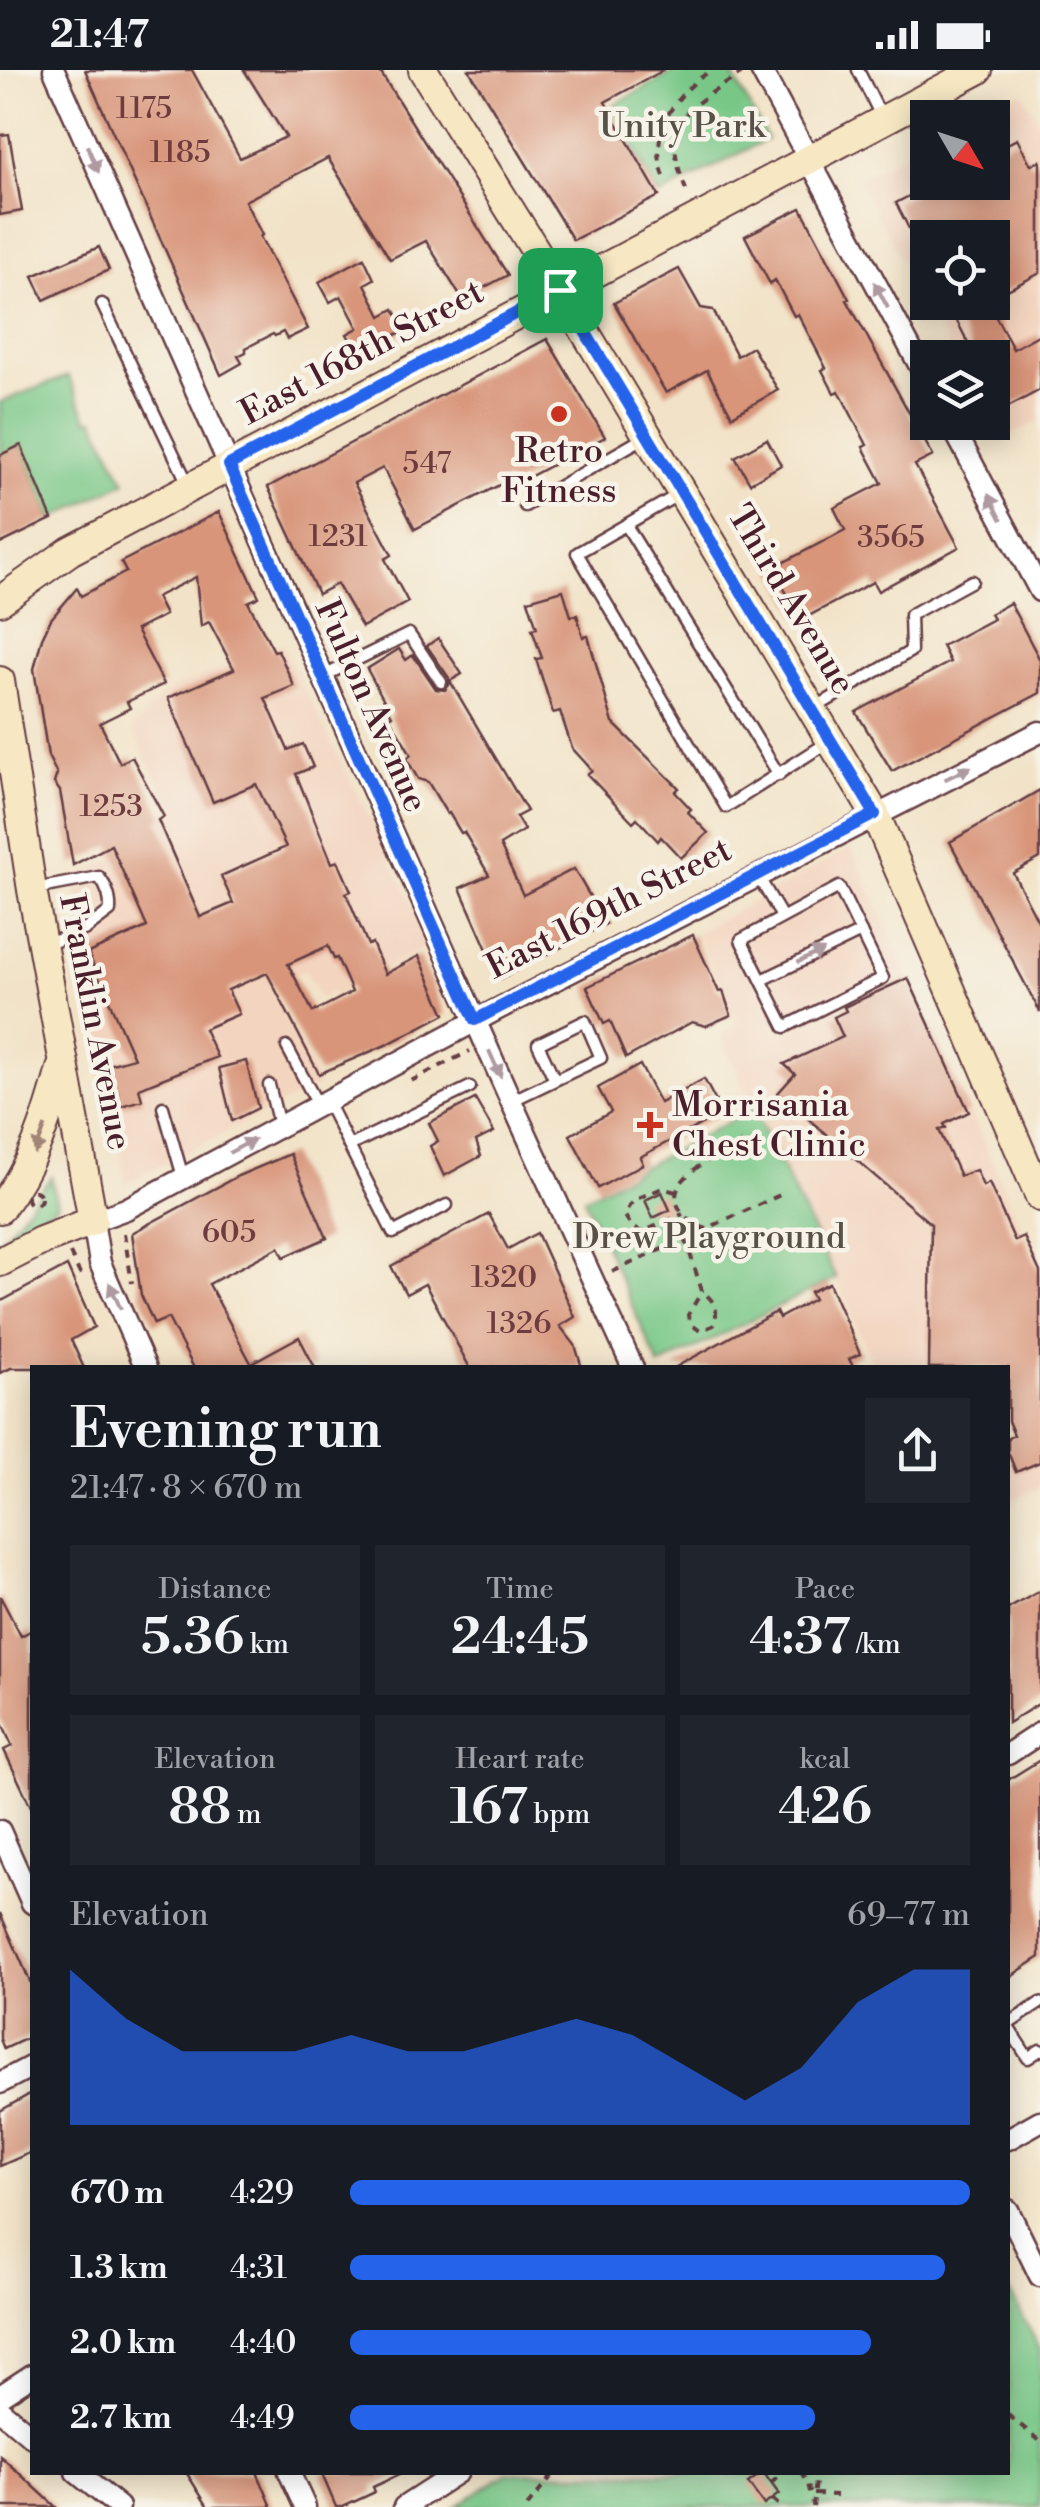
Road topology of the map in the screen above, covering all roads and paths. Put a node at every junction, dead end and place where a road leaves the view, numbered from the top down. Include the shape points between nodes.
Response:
1 (54, 70) edge
2 (423, 70) edge
3 (712, 70) edge
4 (858, 70) edge
5 (978, 70) edge
6 (752, 71) edge
7 (883, 120) junction
8 (665, 122) junction
9 (678, 125) junction
10 (809, 160) junction
11 (664, 176) dead end
12 (686, 190) dead end
13 (560, 290) junction
14 (102, 304) dead end
15 (910, 348) edge
16 (648, 436) junction
17 (960, 440) edge
18 (229, 465) junction
19 (190, 488) junction
20 (682, 492) junction
21 (525, 506) dead end
22 (626, 525) junction
23 (972, 580) dead end
24 (1040, 591) edge
25 (0, 601) edge
26 (323, 677) junction
27 (0, 681) edge
28 (441, 682) dead end
29 (812, 710) junction
30 (1040, 732) edge
31 (831, 740) junction
32 (779, 775) junction
33 (875, 814) junction
34 (758, 875) junction
35 (32, 890) junction
36 (782, 917) junction
37 (861, 932) junction
38 (42, 947) junction
39 (762, 980) junction
40 (475, 1020) junction
41 (287, 1048) dead end
42 (63, 1063) junction
43 (555, 1080) junction
44 (268, 1084) dead end
45 (470, 1087) dead end
46 (511, 1101) junction
47 (322, 1103) junction
48 (163, 1107) dead end
49 (280, 1126) junction
50 (749, 1139) dead end
51 (350, 1146) junction
52 (184, 1178) junction
53 (676, 1192) junction
54 (780, 1195) dead end
55 (1040, 1198) edge
56 (40, 1202) dead end
57 (447, 1205) dead end
58 (0, 1209) edge
59 (49, 1209) dead end
60 (683, 1214) junction
61 (93, 1221) junction
62 (123, 1228) dead end
63 (707, 1228) junction
64 (685, 1238) junction
65 (0, 1262) edge
66 (612, 1272) dead end
67 (702, 1291) junction
68 (134, 1296) dead end
69 (145, 1365) edge
70 (632, 1365) edge
71 (1040, 1733) edge
72 (1010, 1753) edge
73 (0, 1831) edge
74 (9, 1875) edge
75 (30, 1901) edge
76 (1040, 2003) edge
77 (1010, 2025) edge
78 (1010, 2029) edge
79 (1040, 2050) edge
80 (30, 2067) edge
81 (0, 2083) edge
82 (1040, 2121) edge
83 (1010, 2138) edge
84 (1010, 2214) edge
85 (1040, 2276) edge
86 (30, 2377) edge
87 (0, 2396) edge
88 (0, 2410) edge
89 (1010, 2418) edge
90 (30, 2435) edge
91 (1040, 2441) edge
92 (80, 2475) edge
93 (291, 2475) edge
94 (453, 2475) edge
95 (553, 2475) edge
96 (781, 2475) edge
97 (802, 2475) edge
98 (817, 2475) edge
99 (771, 2483) dead end
100 (814, 2494) junction
101 (837, 2495) dead end
102 (772, 2499) dead end
103 (813, 2506) edge
104 (119, 2507) edge
105 (305, 2507) edge
106 (404, 2507) edge
107 (527, 2507) edge
108 (781, 2507) edge

1 -> 18 street, Fulton Avenue
2 - 13 street, Third Avenue
3 - 8 path via 688,86
4 - 7 lane
5 - 7 street, East 168th Street
6 - 9 path via 697,102
6 - 10 street
7 - 10 street, East 168th Street
8 - 9 path
8 - 11 path via 659,159
9 - 12 path via 674,137
10 - 13 street, East 168th Street
15 -> 10 street
13 - 16 street, Third Avenue
13 - 18 street, East 168th Street
14 - 19 lane
16 - 20 street, Third Avenue
16 - 21 lane
24 -> 17 street
18 - 19 street, East 168th Street
18 - 26 street, Fulton Avenue
19 - 25 street, East 168th Street via 70,551
20 - 22 lane
20 - 29 street, Third Avenue
22 - 32 lane
22 - 32 lane via 577,553 726,807
23 - 29 lane via 910,615 911,651
26 - 28 lane via 409,634
26 - 40 street, Fulton Avenue
27 - 35 street, Franklin Avenue
29 - 31 street, Third Avenue
33 -> 30 street, East 169th Street
31 - 32 lane
31 - 33 street, Third Avenue
33 - 34 street, East 169th Street
33 - 55 street, Third Avenue
34 - 36 lane
34 - 40 street, East 169th Street
35 - 38 street, Franklin Avenue
35 - 38 lane via 99,877 110,904 86,929
36 - 37 lane via 839,887
36 - 39 lane via 741,940
39 -> 37 lane
37 - 39 lane via 883,978 786,1026
38 - 42 street, Franklin Avenue
40 -> 46 street, Fulton Avenue
40 - 47 street, East 169th Street
41 - 47 lane
42 -> 58 street via 35,1153
42 - 61 street, Franklin Avenue
43 - 43 lane via 602,1058 586,1021 538,1044
43 - 46 lane
44 - 49 lane
45 - 51 lane
46 - 70 street, Fulton Avenue
47 - 49 street, East 169th Street
47 - 51 lane
48 - 52 lane
52 -> 49 street, East 169th Street
50 - 53 path via 689,1173
51 - 57 lane via 393,1233
52 - 61 street, East 169th Street
53 - 60 path
53 - 60 path via 662,1188 643,1196 625,1216 642,1232
54 - 63 path
56 - 59 path
60 - 63 path
61 - 65 street, East 169th Street
69 -> 61 street, Franklin Avenue via 100,1263
62 - 68 path
63 - 64 path
64 - 66 path
64 - 67 path
67 - 67 path via 688,1315 700,1331 714,1325 718,1312
71 - 72 street
73 - 74 street
74 - 75 street
76 - 77 lane
78 - 79 lane via 1028,2058
80 - 81 street
82 - 83 street
84 - 85 street
86 - 87 street
88 - 90 street
89 - 91 path
92 - 104 street
93 - 105 street
94 - 106 street
95 - 107 path
96 - 99 path
97 - 103 path
98 - 100 path
100 - 101 path
100 - 103 path
102 - 108 path

